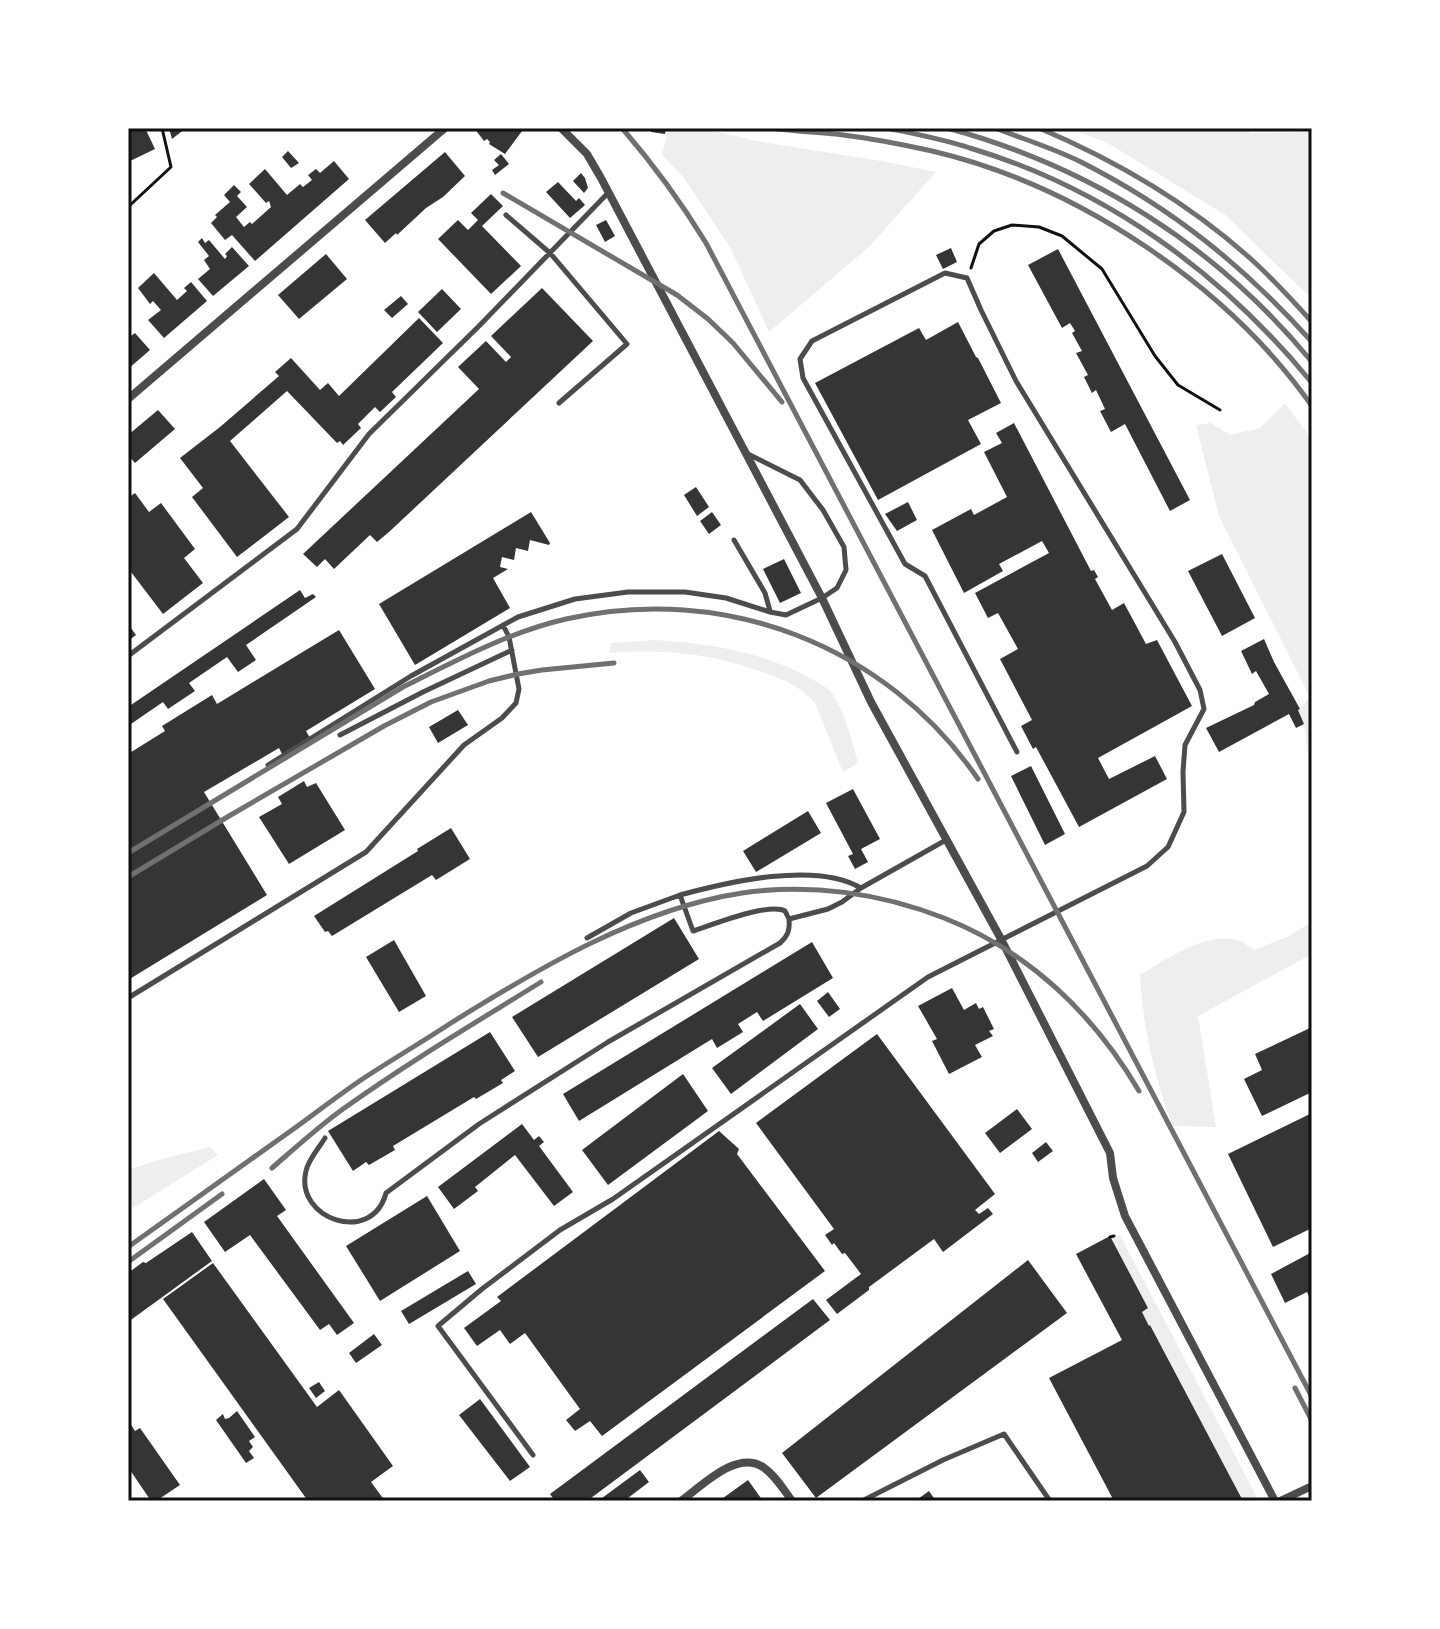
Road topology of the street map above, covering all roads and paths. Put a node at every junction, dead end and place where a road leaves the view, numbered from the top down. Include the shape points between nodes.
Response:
1 (162, 128) edge
2 (445, 128) edge
3 (561, 128) edge
4 (609, 192) junction
5 (128, 207) edge
6 (506, 215) dead end
7 (550, 253) junction
8 (967, 278) junction
9 (128, 399) edge
10 (559, 403) dead end
11 (1220, 410) dead end
12 (745, 452) junction
13 (734, 540) dead end
14 (822, 598) junction
15 (770, 612) junction
16 (503, 625) junction
17 (512, 650) junction
18 (128, 656) edge
19 (340, 735) dead end
20 (1017, 752) dead end
21 (268, 765) dead end
22 (946, 840) junction
23 (861, 888) junction
24 (680, 895) junction
25 (789, 919) junction
26 (587, 938) dead end
27 (1001, 939) junction
28 (128, 998) edge
29 (325, 1138) dead end
30 (533, 1455) dead end
31 (1312, 1486) edge
32 (681, 1501) edge
33 (792, 1501) edge
34 (862, 1501) edge
35 (1050, 1501) edge
36 (1278, 1501) edge

1 - 5 path via 171,167
2 - 9 street
3 - 4 street via 587,154
4 - 7 lane
4 - 12 street
6 - 7 lane
7 - 10 lane via 627,344
7 - 18 lane via 369,434 297,529
8 - 11 path via 979,244 994,231 1012,225 1062,236 1102,269 1178,385
8 - 20 lane via 945,273 812,341 800,359 803,378 905,564 925,576
8 - 27 lane via 1016,381 1175,642 1204,709 1185,745 1184,812 1168,847 1147,866
12 - 14 street
12 - 14 lane via 800,480 844,547 846,570 837,588
13 - 15 lane via 765,593
14 - 15 lane via 786,615
14 - 22 street
15 - 16 lane via 685,592 628,592 575,599
16 - 17 lane
16 - 21 lane
17 - 19 lane
17 - 28 lane via 519,689 516,703 464,745 366,852
22 - 23 lane
22 - 27 street
23 - 24 lane via 838,878 792,876 743,880
23 - 25 lane via 828,909
24 - 25 lane via 693,931 777,907
24 - 26 lane via 631,913
25 - 29 lane via 789,932 780,943 479,1124 386,1193 373,1216 344,1221 329,1219 316,1209 304,1181 306,1167
27 - 30 lane via 928,977 613,1199 560,1230 438,1326
27 - 36 street via 1110,1153 1125,1216
31 - 36 street
32 - 33 street via 736,1463 762,1466
34 - 35 lane via 1004,1434

